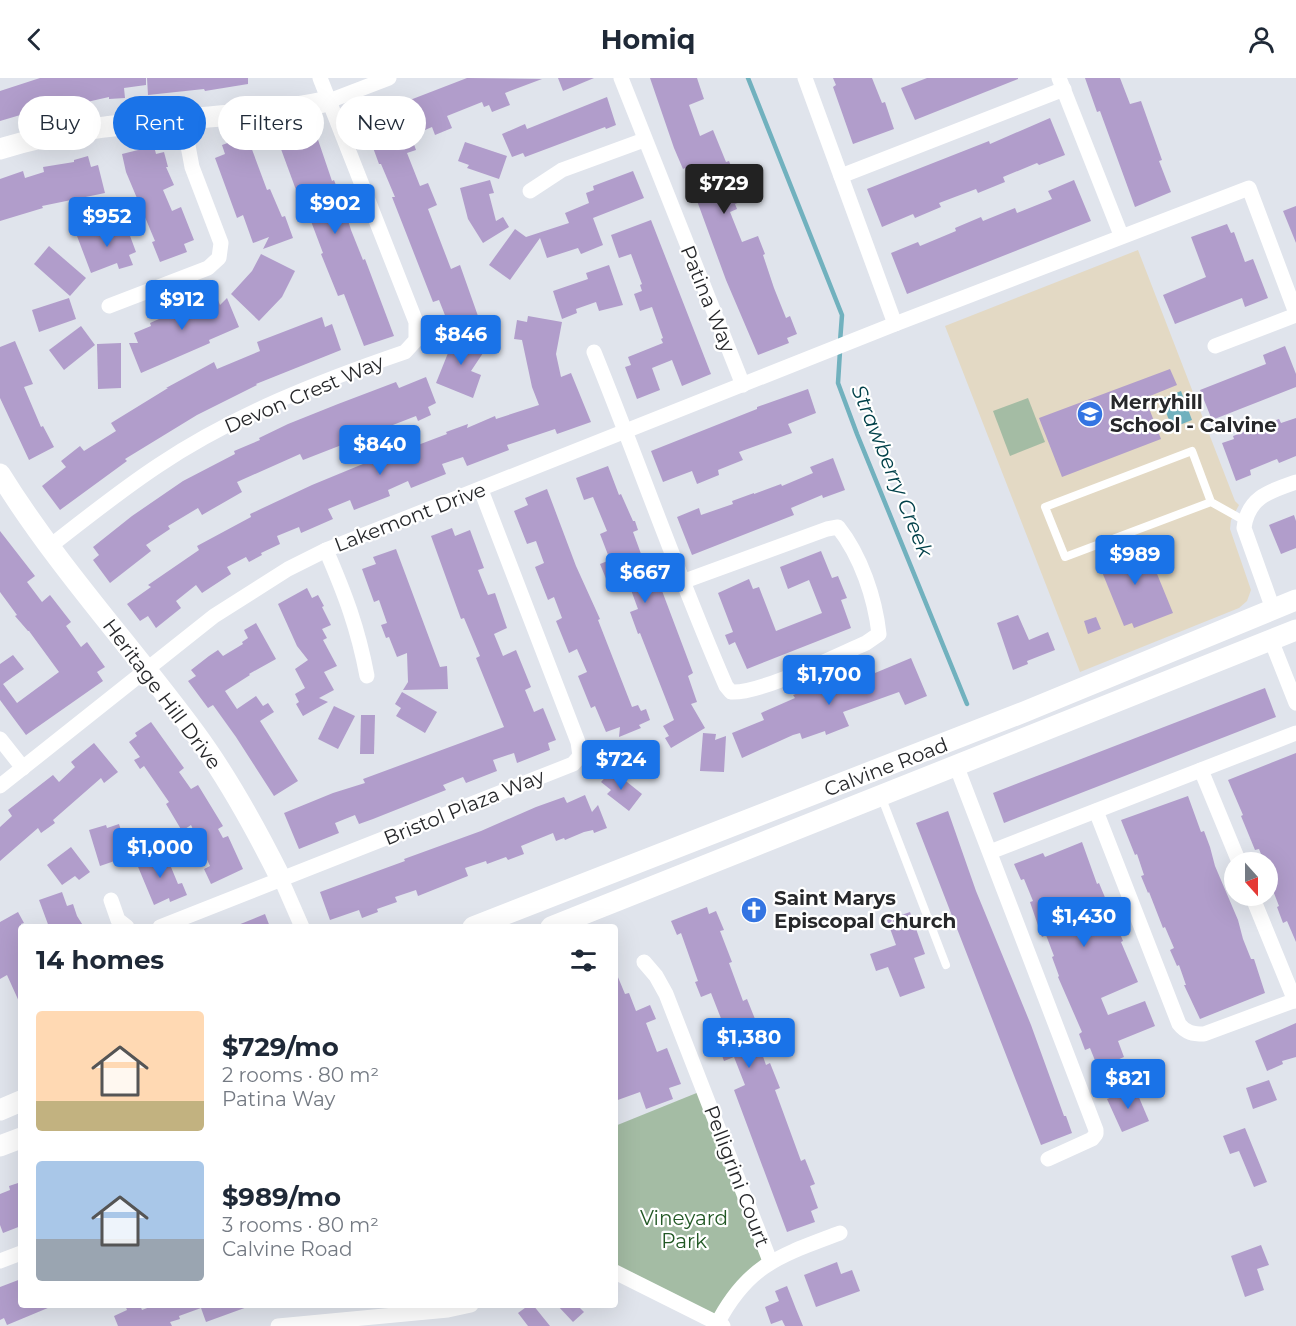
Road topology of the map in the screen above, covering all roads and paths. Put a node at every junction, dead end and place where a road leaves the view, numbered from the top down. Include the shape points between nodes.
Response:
1 (320, 78) edge
2 (389, 78) edge
3 (621, 78) edge
4 (804, 78) edge
5 (1061, 84) edge
6 (329, 101) junction
7 (206, 117) edge
8 (113, 126) edge
9 (644, 140) junction
10 (0, 149) edge
11 (189, 150) edge
12 (841, 176) junction
13 (530, 191) dead end
14 (1121, 235) junction
15 (109, 306) dead end
16 (1296, 314) edge
17 (895, 324) junction
18 (1215, 346) dead end
19 (594, 352) dead end
20 (742, 385) junction
21 (625, 433) junction
22 (0, 474) edge
23 (1296, 482) edge
24 (481, 490) junction
25 (1211, 502) junction
26 (1245, 521) junction
27 (49, 548) junction
28 (326, 550) junction
29 (682, 582) junction
30 (1296, 600) edge
31 (1273, 609) junction
32 (1296, 630) edge
33 (1271, 640) junction
34 (146, 670) junction
35 (367, 676) dead end
36 (1114, 702) junction
37 (1296, 703) edge
38 (1000, 722) junction
39 (1296, 733) edge
40 (0, 739) edge
41 (956, 765) junction
42 (23, 768) junction
43 (1201, 770) junction
44 (0, 786) edge
45 (883, 794) junction
46 (1096, 811) junction
47 (990, 852) junction
48 (1235, 852) edge
49 (281, 879) junction
50 (111, 900) dead end
51 (1256, 906) edge
52 (494, 922) edge
53 (123, 924) edge
54 (168, 924) edge
55 (301, 924) edge
56 (558, 924) edge
57 (644, 962) dead end
58 (946, 965) dead end
59 (1295, 1001) edge
60 (18, 1102) edge
61 (0, 1110) edge
62 (18, 1139) edge
63 (0, 1146) edge
64 (1048, 1159) dead end
65 (840, 1233) dead end
66 (18, 1254) edge
67 (0, 1261) edge
68 (770, 1262) junction
69 (618, 1274) edge
70 (460, 1308) edge
71 (718, 1325) edge
72 (278, 1326) edge

1 - 6 street, Devon Crest Way
2 - 6 street
3 - 9 street, Patina Way
4 - 12 street
5 - 12 street
5 - 14 street
6 - 7 main road via 270,112
6 - 27 street, Devon Crest Way via 416,322 412,346 256,411 207,436 133,483
8 - 10 main road via 61,133
9 - 13 street via 562,170
9 - 20 street, Patina Way
11 - 15 street via 220,243 219,258 208,268
12 - 17 street
14 - 16 street, Lakemont Drive via 1249,188
14 - 17 street, Lakemont Drive
16 - 18 street
17 - 20 street, Lakemont Drive
19 - 21 street
20 - 21 street, Lakemont Drive
21 - 24 street, Lakemont Drive
21 - 29 street
22 - 27 main road, Heritage Hill Drive
23 - 26 street via 1253,502
24 - 28 street, Lakemont Drive
24 - 49 street, Bristol Plaza Way via 578,742 580,756 573,764
25 - 25 lane via 1192,452 1045,507 1065,556
25 - 26 lane
26 - 31 street via 1244,528
27 - 34 main road, Heritage Hill Drive
28 - 34 street, Lakemont Drive via 250,591
28 - 35 street via 360,638
29 - 29 street via 838,527 866,580 879,634 866,644 774,682 731,692
30 - 31 main road, Calvine Road
31 - 36 main road via 1258,631 1143,679
31 - 38 main road, Calvine Road
32 - 33 main road, Calvine Road
33 - 36 main road, Calvine Road
33 - 37 street
34 - 42 street, Lakemont Drive
34 - 49 main road, Heritage Hill Drive via 231,787
36 - 41 main road, Calvine Road
38 - 45 main road via 986,739 894,775
38 - 52 main road, Calvine Road
39 - 43 street
40 - 42 street
41 - 45 main road, Calvine Road
41 - 47 street
42 - 44 street, Lakemont Drive
43 - 46 street
43 - 48 street
45 - 56 main road, Calvine Road
45 - 58 lane
46 - 47 street
46 - 59 street via 1184,1030 1204,1034
47 - 64 street via 1096,1130 1092,1139
49 - 54 street
49 - 55 street, Heritage Hill Drive
50 - 53 street
51 - 59 street
57 - 68 street, Pelligrini Court via 666,994
60 - 61 main road
62 - 63 main road
65 - 68 street
66 - 67 street
68 - 71 street via 737,1291
69 - 71 street
70 - 72 street

